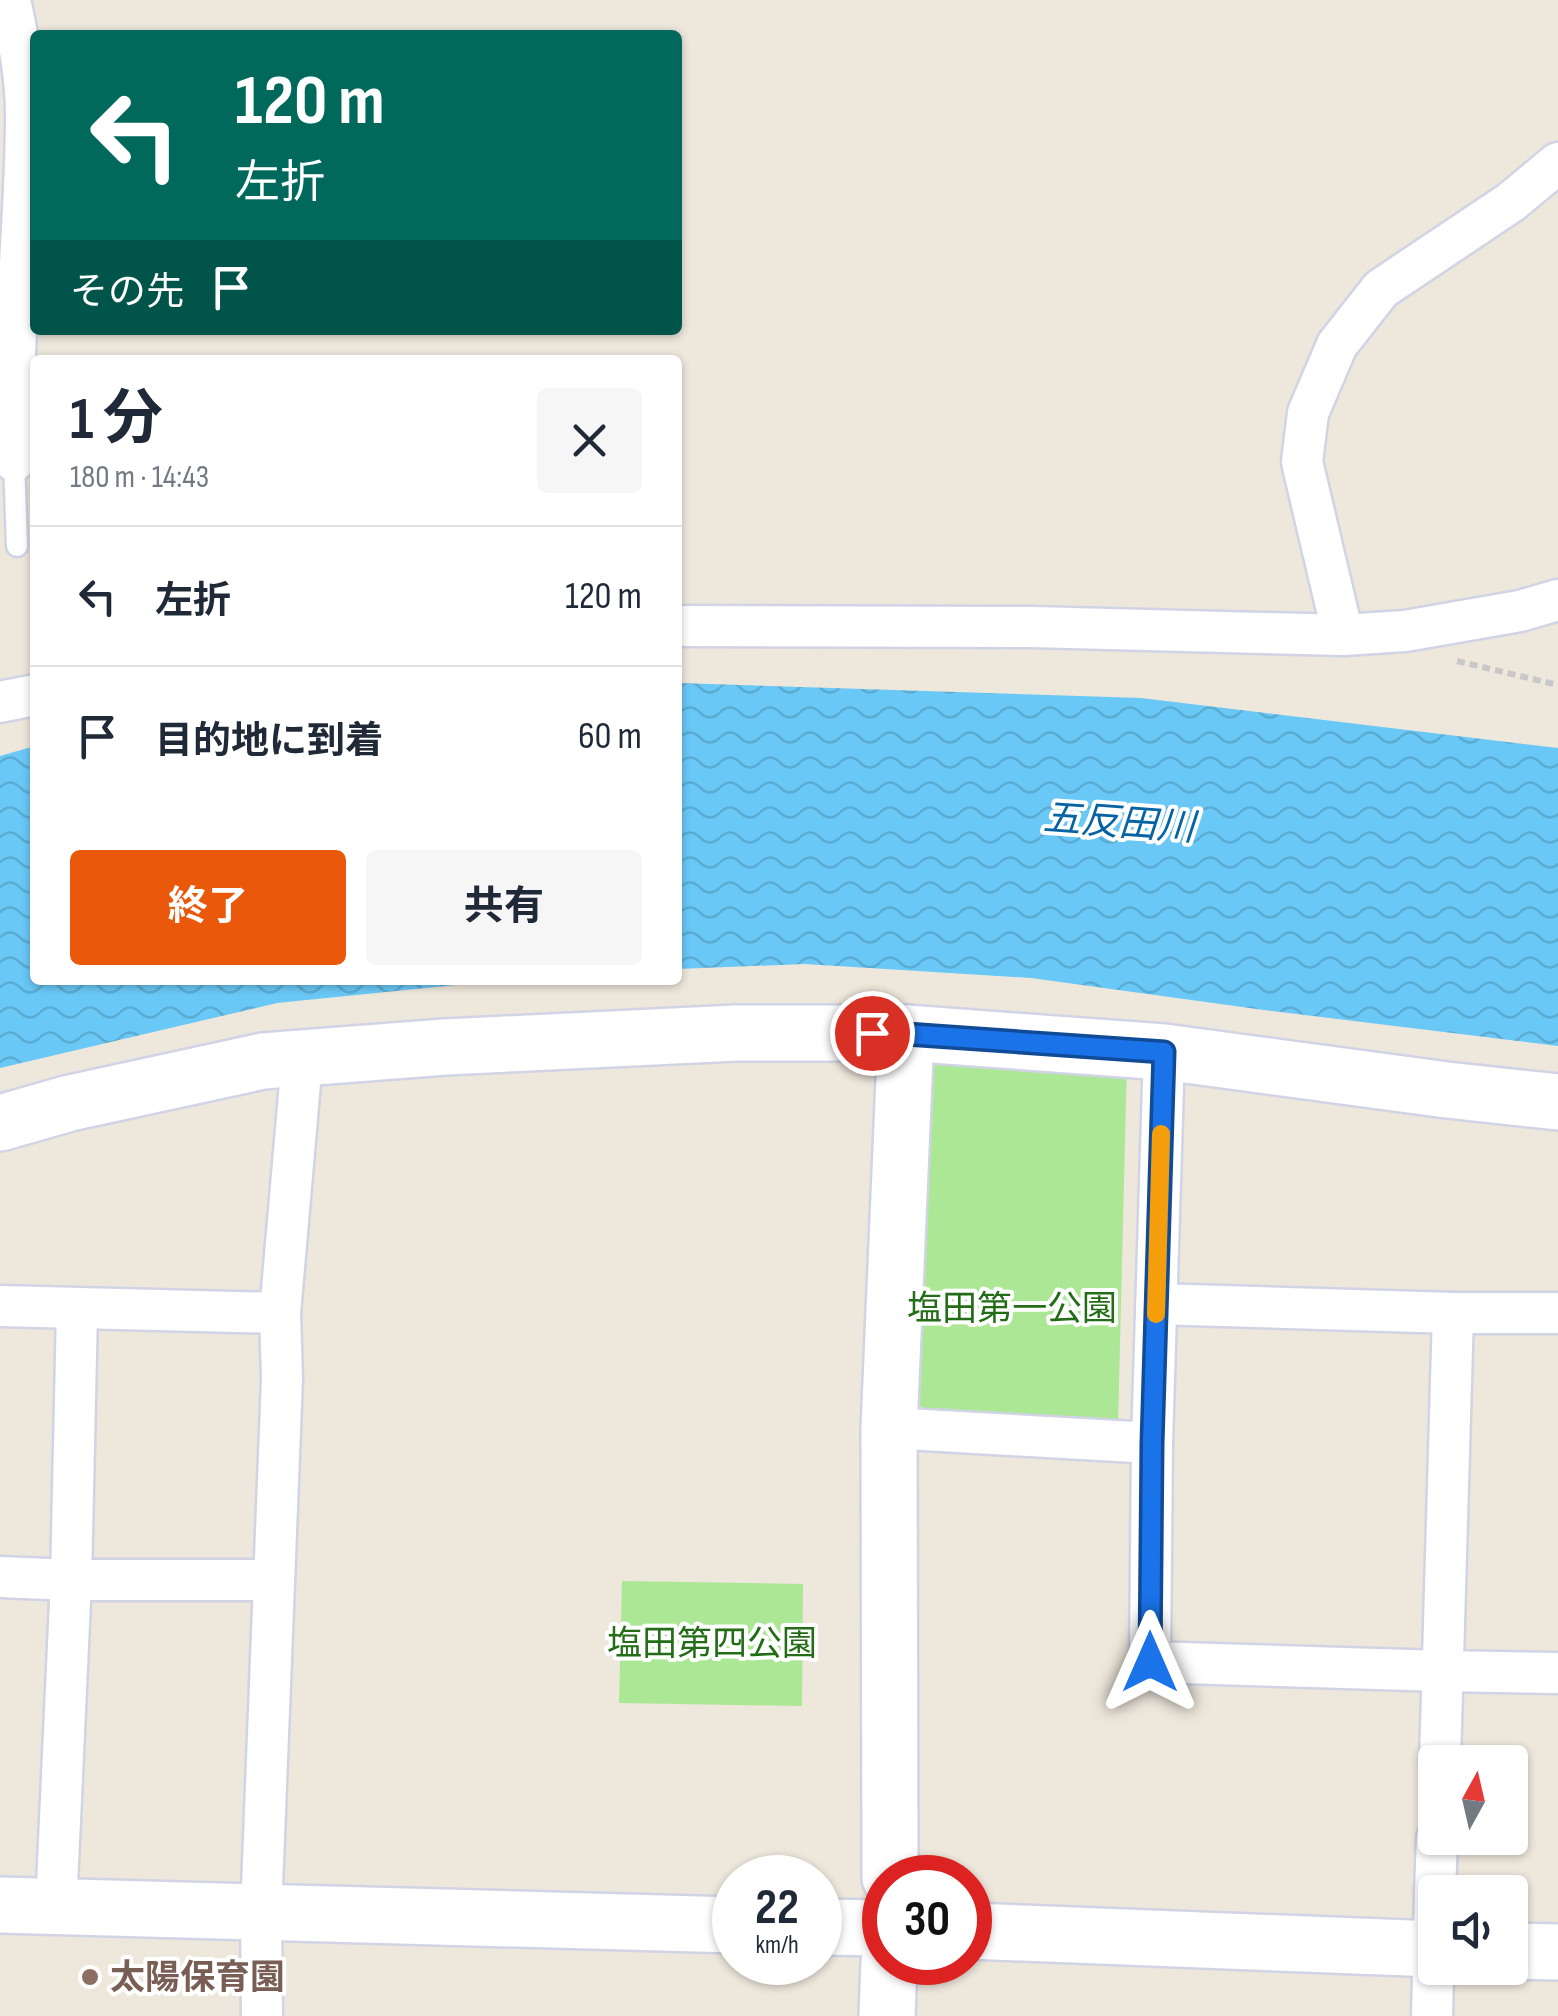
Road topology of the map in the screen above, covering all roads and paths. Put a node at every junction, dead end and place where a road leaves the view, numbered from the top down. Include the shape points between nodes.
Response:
1 (10, 0) edge
2 (1558, 163) edge
3 (16, 464) edge
4 (18, 546) dead end
5 (1558, 600) edge
6 (682, 626) edge
7 (1342, 635) junction
8 (30, 696) edge
9 (0, 702) edge
10 (906, 1034) junction
11 (1164, 1052) junction
12 (302, 1060) junction
13 (1558, 1102) edge
14 (0, 1123) edge
15 (1156, 1304) junction
16 (0, 1306) edge
17 (77, 1310) junction
18 (280, 1313) junction
19 (1453, 1313) junction
20 (1558, 1313) edge
21 (889, 1428) junction
22 (1152, 1443) junction
23 (0, 1577) edge
24 (71, 1580) junction
25 (273, 1580) junction
26 (1443, 1671) junction
27 (1558, 1672) edge
28 (1441, 1745) edge
29 (890, 1855) edge
30 (0, 1906) edge
31 (56, 1907) junction
32 (261, 1913) junction
33 (1418, 1922) edge
34 (712, 1924) edge
35 (992, 1932) edge
36 (1528, 1951) edge
37 (1558, 1952) edge
38 (888, 1985) edge
39 (1433, 1985) edge
40 (262, 2016) edge
41 (887, 2016) edge
42 (1432, 2016) edge

1 - 3 street via 26,112 12,402
2 - 7 street via 1381,289 1337,345 1308,414 1302,462
3 - 4 lane
5 - 7 street via 1405,631
6 - 7 street
8 - 9 street
10 - 11 street
10 - 12 street via 736,1033
10 - 21 street
11 - 13 street
11 - 15 street
12 - 14 street via 263,1061
12 - 18 street
15 - 19 street
15 - 22 street
16 - 17 street
17 - 18 street
17 - 24 street
18 - 25 street
19 - 20 street
19 - 26 street
21 - 22 street
21 - 29 street
22 - 26 street via 1150,1662
23 - 24 street
24 - 25 street
24 - 31 street
25 - 32 street
26 - 27 street
26 - 28 street
30 - 31 street
31 - 32 street
32 - 34 street
32 - 40 street
33 - 35 street
36 - 37 street
38 - 41 street
39 - 42 street

